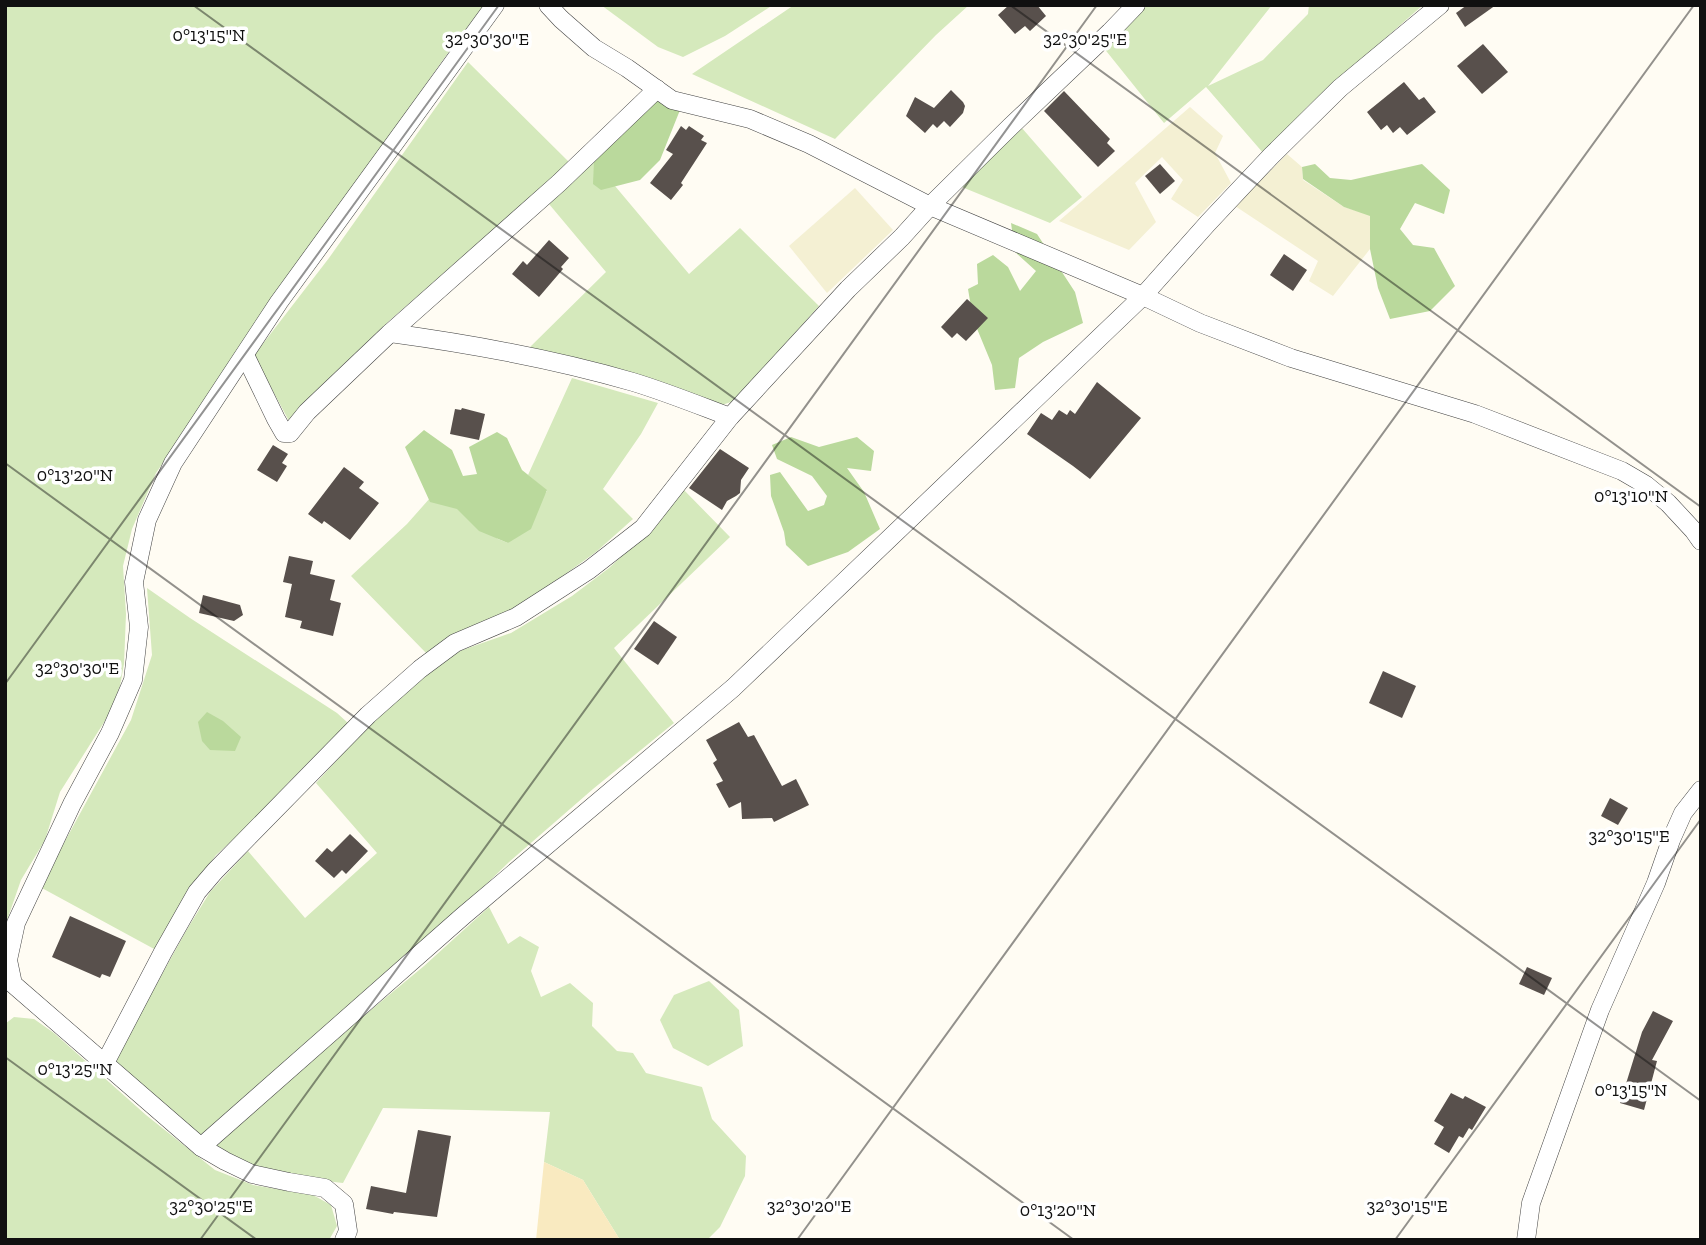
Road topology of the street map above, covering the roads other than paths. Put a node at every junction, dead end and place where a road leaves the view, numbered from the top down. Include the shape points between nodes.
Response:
1 (495, 5) edge
2 (548, 5) edge
3 (1136, 5) edge
4 (1440, 5) edge
5 (657, 89) junction
6 (930, 206) junction
7 (1143, 296) junction
8 (390, 332) junction
9 (245, 355) junction
10 (730, 417) junction
11 (1701, 541) edge
12 (1701, 790) edge
13 (105, 1063) junction
14 (201, 1147) junction
15 (344, 1240) edge
16 (1526, 1240) edge

1 - 9 street
2 - 5 street via 594,48
3 - 6 street
4 - 7 street via 1340,88
5 - 6 street via 672,100 750,118
5 - 8 street via 559,183
6 - 7 street
6 - 10 street
7 - 11 street via 1291,358 1475,414 1622,471 1668,503
7 - 14 street via 733,688 463,916
8 - 9 street via 289,433 284,433 276,419
8 - 10 street via 564,365 634,383
9 - 13 street via 173,463 148,520 134,582 139,627 133,680 16,923 8,960 13,984
10 - 13 street via 643,528 527,611 455,643 420,669 368,715 215,871 197,892 163,951
12 - 16 street via 1683,813 1600,1010 1531,1203
13 - 14 street
14 - 15 street via 252,1174 325,1188 344,1204 348,1231

